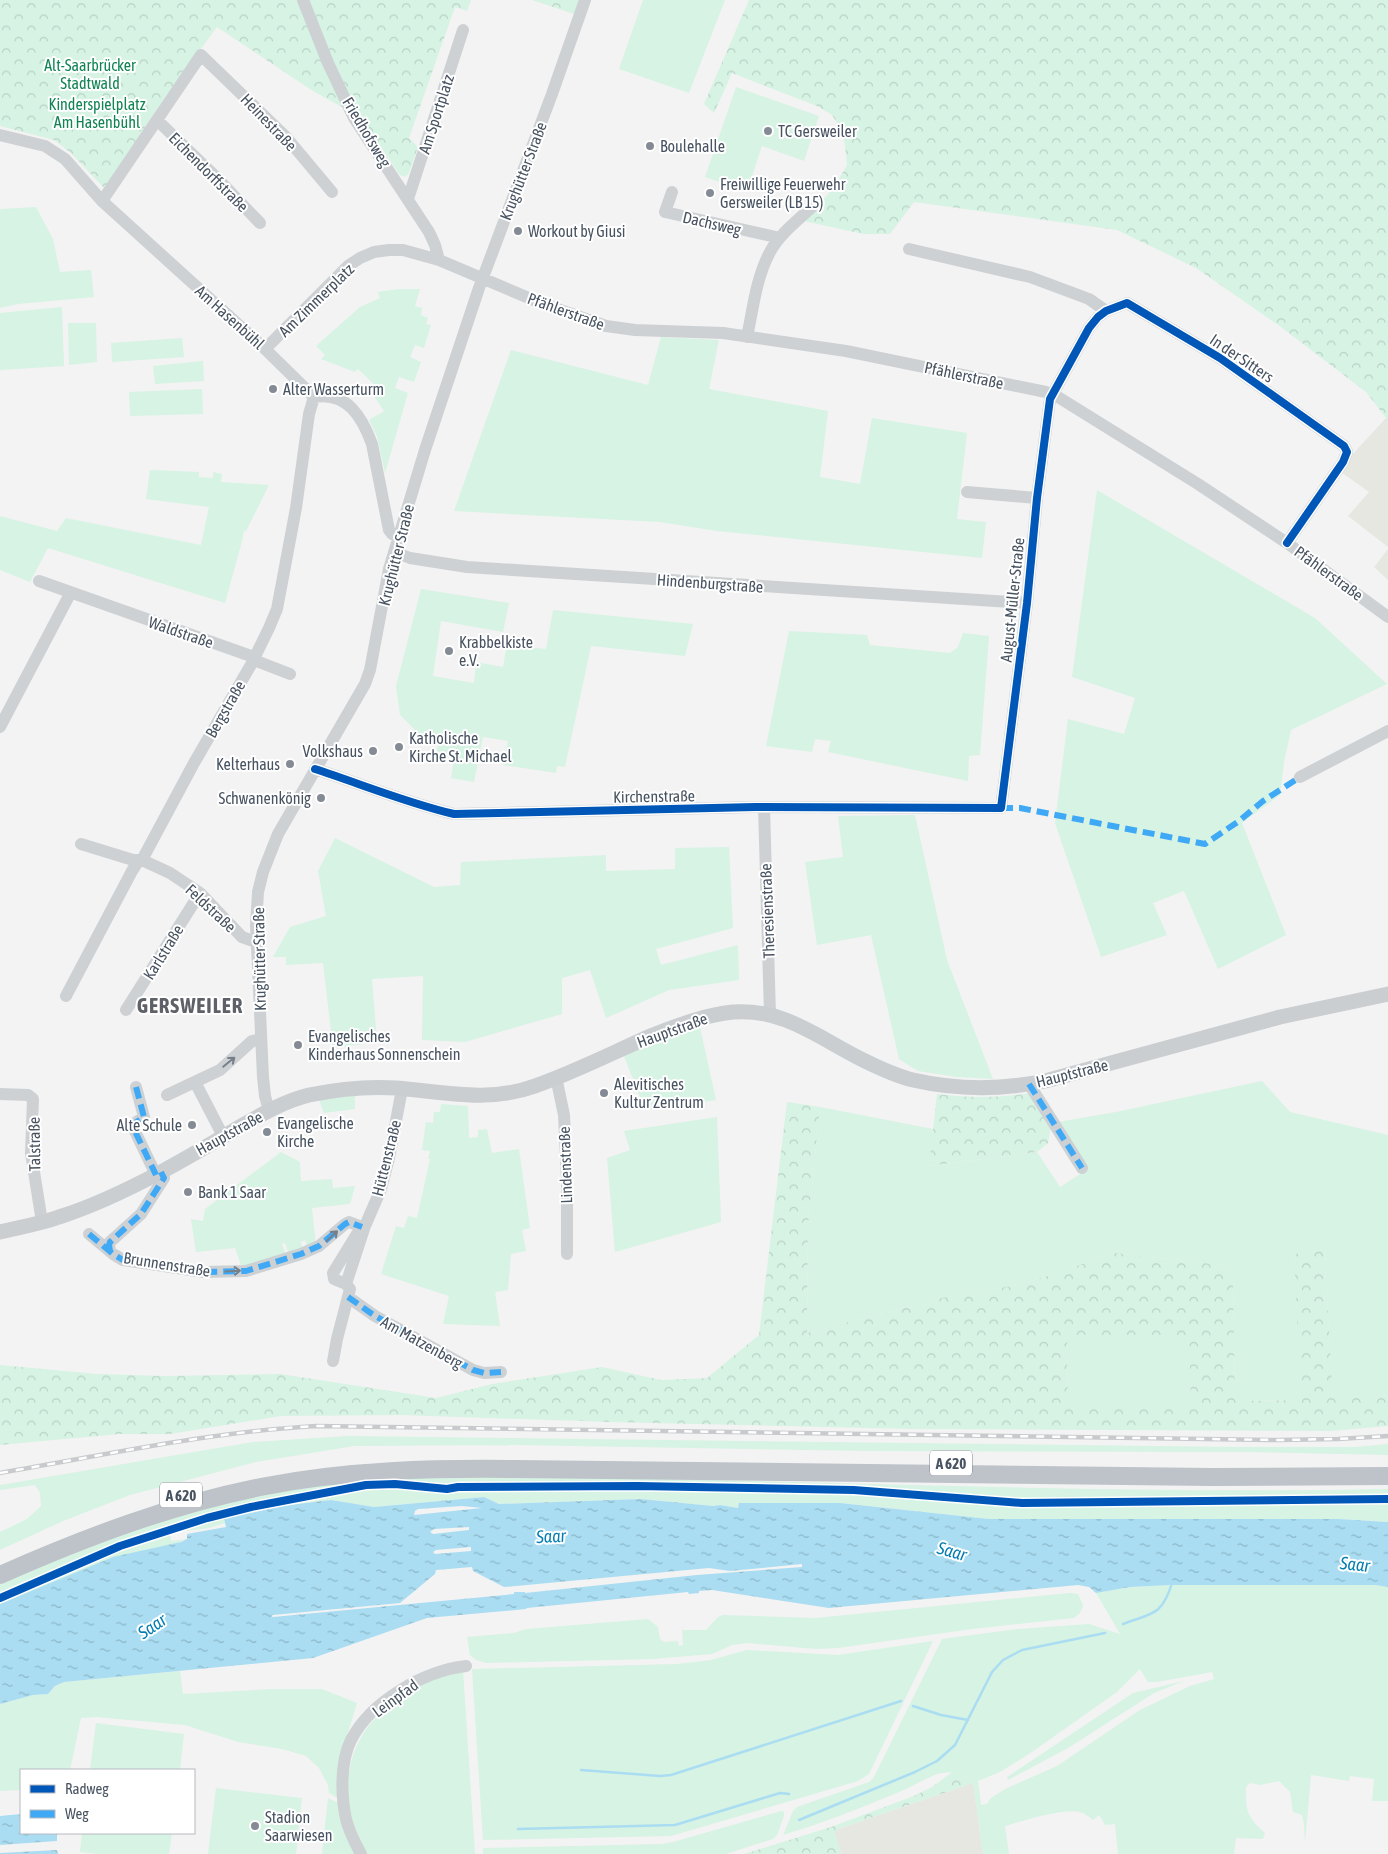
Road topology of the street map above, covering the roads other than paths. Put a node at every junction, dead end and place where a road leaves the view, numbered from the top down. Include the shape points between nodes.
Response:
1 (303, 0) edge
2 (584, 0) edge
3 (463, 30) dead end
4 (157, 120) junction
5 (0, 135) edge
6 (332, 192) dead end
7 (672, 192) dead end
8 (408, 199) junction
9 (102, 201) junction
10 (815, 204) dead end
11 (260, 223) dead end
12 (780, 238) junction
13 (909, 249) dead end
14 (439, 260) junction
15 (483, 279) junction
16 (1106, 311) junction
17 (747, 337) junction
18 (265, 349) junction
19 (1051, 394) junction
20 (314, 397) junction
21 (966, 492) dead end
22 (1037, 498) junction
23 (398, 537) junction
24 (1288, 543) junction
25 (394, 552) junction
26 (39, 581) dead end
27 (70, 594) junction
28 (1027, 604) junction
29 (1388, 617) edge
30 (254, 658) junction
31 (290, 674) dead end
32 (0, 726) edge
33 (1388, 731) edge
34 (314, 770) junction
35 (1300, 777) dead end
36 (764, 808) junction
37 (1001, 808) joint
38 (81, 844) dead end
39 (142, 860) junction
40 (200, 893) junction
41 (256, 942) junction
42 (1388, 994) edge
43 (66, 996) dead end
44 (126, 1010) dead end
45 (770, 1015) junction
46 (261, 1039) junction
47 (556, 1077) junction
48 (195, 1082) junction
49 (1029, 1084) junction
50 (136, 1087) dead end
51 (402, 1089) junction
52 (0, 1094) edge
53 (167, 1094) dead end
54 (269, 1111) junction
55 (223, 1136) junction
56 (1082, 1168) dead end
57 (159, 1173) junction
58 (42, 1222) junction
59 (364, 1226) junction
60 (0, 1232) edge
61 (89, 1234) dead end
62 (110, 1251) junction
63 (567, 1254) dead end
64 (348, 1297) junction
65 (333, 1361) dead end
66 (501, 1372) dead end
67 (1388, 1465) edge
68 (1388, 1476) edge
69 (0, 1563) edge
70 (0, 1575) edge
71 (466, 1666) dead end
72 (361, 1854) edge

1 - 8 street, Friedhofsweg via 354,118
2 - 15 street, Krughütter Straße
3 - 8 street, Am Sportplatz
4 - 6 street, Heinestraße via 201,55 286,137
4 - 9 street
4 - 11 street, Eichendorffstraße
5 - 9 street, Am Hasenbühl via 53,150
7 - 12 street, Dachsweg via 665,212
8 - 14 street, Friedhofsweg via 435,245
9 - 18 street, Am Hasenbühl
10 - 12 street
12 - 17 street via 760,274
13 - 16 street via 1030,277 1089,299
14 - 15 street, Am Zimmerplatz
14 - 18 street, Am Zimmerplatz via 396,249 360,258 348,266
15 - 17 street, Pfählerstraße via 606,326
15 - 23 street, Krughütter Straße
16 - 19 street, In der Sitters via 1089,328
16 - 24 street, In der Sitters via 1127,303 1134,306 1220,358 1344,446 1347,452 1343,462
17 - 19 street, Pfählerstraße via 862,354
18 - 20 street, Am Hasenbühl
19 - 22 street, August-Müller-Straße
19 - 24 street, Pfählerstraße
20 - 23 street via 339,398 360,419 372,444 390,530
20 - 30 street, Bergstraße via 283,582 274,615
21 - 22 street
22 - 28 street, August-Müller-Straße
23 - 25 street, Krughütter Straße
24 - 29 street, Pfählerstraße
25 - 28 street, Hindenburgstraße via 410,558 468,566
25 - 34 street, Krughütter Straße via 365,684
26 - 27 street, Waldstraße
27 - 30 street, Waldstraße
27 - 32 street
28 - 37 street, August-Müller-Straße
30 - 31 street, Waldstraße
30 - 39 street, Bergstraße
33 - 35 street
34 - 36 street, Kirchenstraße via 454,814
34 - 41 street, Krughütter Straße via 267,859 258,892
36 - 37 street, Kirchenstraße
36 - 45 street, Theresienstraße
38 - 39 street, Feldstraße
39 - 40 street, Feldstraße via 170,873
39 - 43 street, Bergstraße via 132,871
40 - 41 street, Feldstraße via 242,937
40 - 44 street, Karlstraße
41 - 46 street, Krughütter Straße
42 - 49 main road, Hauptstraße via 1280,1017
45 - 47 main road, Hauptstraße via 736,1012 685,1022
45 - 49 main road, Hauptstraße via 801,1026 861,1059 910,1080 970,1088
48 -> 46 street via 220,1070 252,1041
46 - 54 street, Krughütter Straße
47 - 51 main road, Hauptstraße via 534,1087 499,1094 456,1095
47 - 63 street, Lindenstraße via 564,1115
48 - 53 street
48 - 55 street
49 - 56 street
50 - 57 street via 144,1117 132,1125
51 - 54 main road, Hauptstraße via 330,1091 300,1098
51 - 59 street, Hüttenstraße via 381,1189
52 - 58 street, Talstraße via 28,1095 33,1099 31,1154
54 - 55 main road, Hauptstraße
55 - 57 main road, Hauptstraße
57 - 58 main road, Hauptstraße via 76,1211
57 - 62 street, Brunnenstraße via 164,1178 145,1209 110,1242
58 - 60 main road, Hauptstraße
62 -> 59 street, Brunnenstraße via 122,1260 176,1269 246,1271 319,1246 349,1222
59 - 64 street, Hüttenstraße via 346,1284 350,1289
61 - 62 street, Brunnenstraße
64 - 65 street, Hüttenstraße
64 - 66 street, Am Matzenberg via 375,1316 473,1370
67 - 69 highway, A 620 via 1220,1466 515,1457 371,1460 262,1476 163,1500
68 - 70 highway, A 620 via 436,1468 373,1472 266,1486 170,1510 76,1542
71 - 72 street, Leinpfad via 418,1679 368,1717 350,1742 345,1759 346,1819

